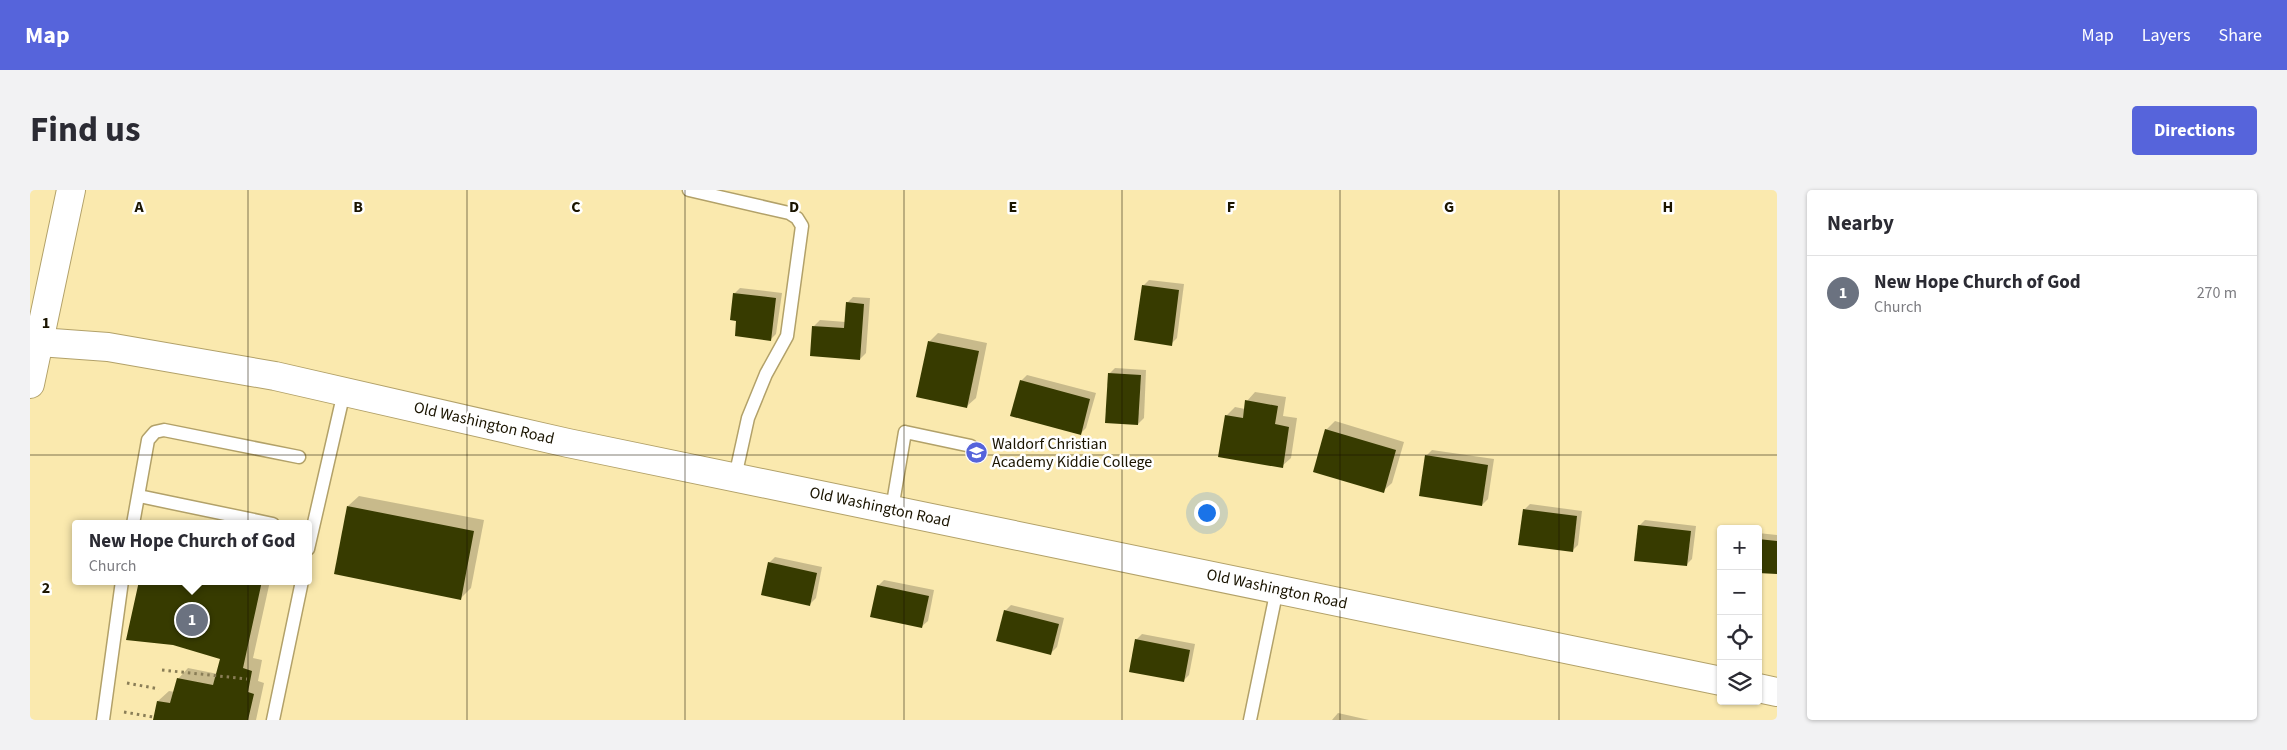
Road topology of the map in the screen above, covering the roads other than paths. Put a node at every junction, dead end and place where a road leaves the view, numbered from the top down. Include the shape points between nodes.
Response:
1 (71, 190) edge
2 (689, 190) edge
3 (34, 346) edge
4 (30, 384) edge
5 (344, 392) junction
6 (971, 446) dead end
7 (299, 457) dead end
8 (735, 477) junction
9 (139, 496) junction
10 (892, 509) junction
11 (134, 520) edge
12 (255, 520) edge
13 (312, 523) edge
14 (121, 585) edge
15 (301, 585) edge
16 (1277, 589) junction
17 (1717, 680) edge
18 (1762, 689) edge
19 (1777, 692) edge
20 (103, 714) edge
21 (273, 720) edge
22 (1250, 720) edge

1 - 3 main road
2 - 8 lane via 789,213 802,226 787,336 766,374 748,418
3 - 4 main road
3 - 5 main road, Old Washington Road via 108,347 274,376
5 - 8 main road, Old Washington Road
5 - 13 lane
6 - 10 lane via 905,432
7 - 9 lane via 164,430 155,432 148,440
8 - 10 main road, Old Washington Road
9 - 11 lane
9 - 12 lane
10 - 16 main road, Old Washington Road
14 - 20 lane
15 - 21 lane
16 - 17 main road, Old Washington Road
16 - 22 lane
18 - 19 main road

